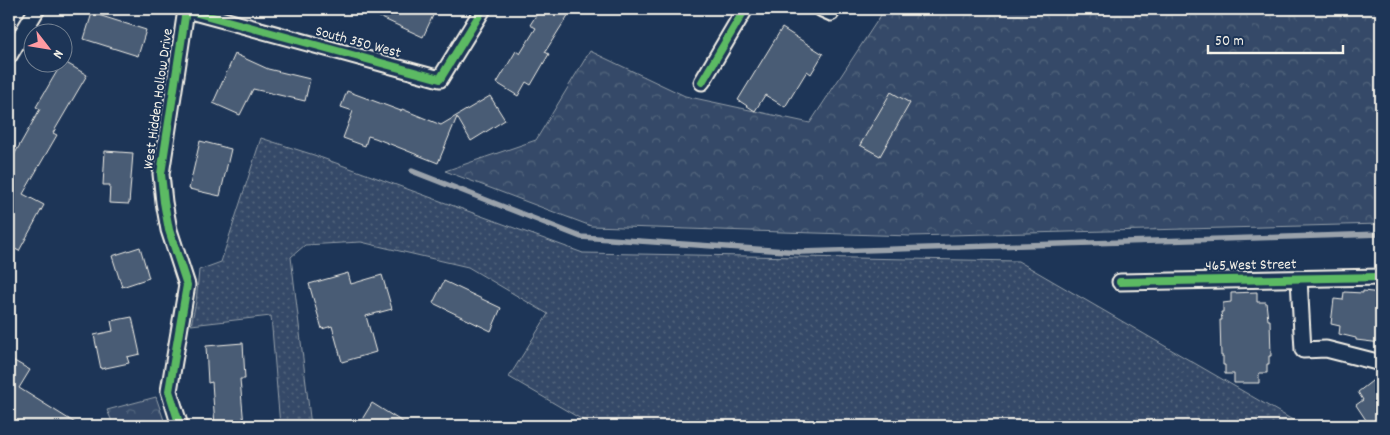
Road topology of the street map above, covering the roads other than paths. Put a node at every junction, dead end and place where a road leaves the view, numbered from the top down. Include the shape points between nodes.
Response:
1 (37, 9) edge
2 (185, 9) edge
3 (483, 9) edge
4 (745, 9) edge
5 (9, 56) edge
6 (702, 82) dead end
7 (1381, 277) edge
8 (1299, 279) junction
9 (1120, 282) dead end
10 (1381, 363) edge
11 (180, 426) edge

1 - 5 street
2 - 3 street, South 350 West via 440,79
2 - 11 street, West Hidden Hollow Drive via 161,174 170,230 187,285 169,391
4 - 6 street
7 - 8 street, 465 West Street
8 - 9 street, 465 West Street
8 - 10 street via 1303,350 1326,349

